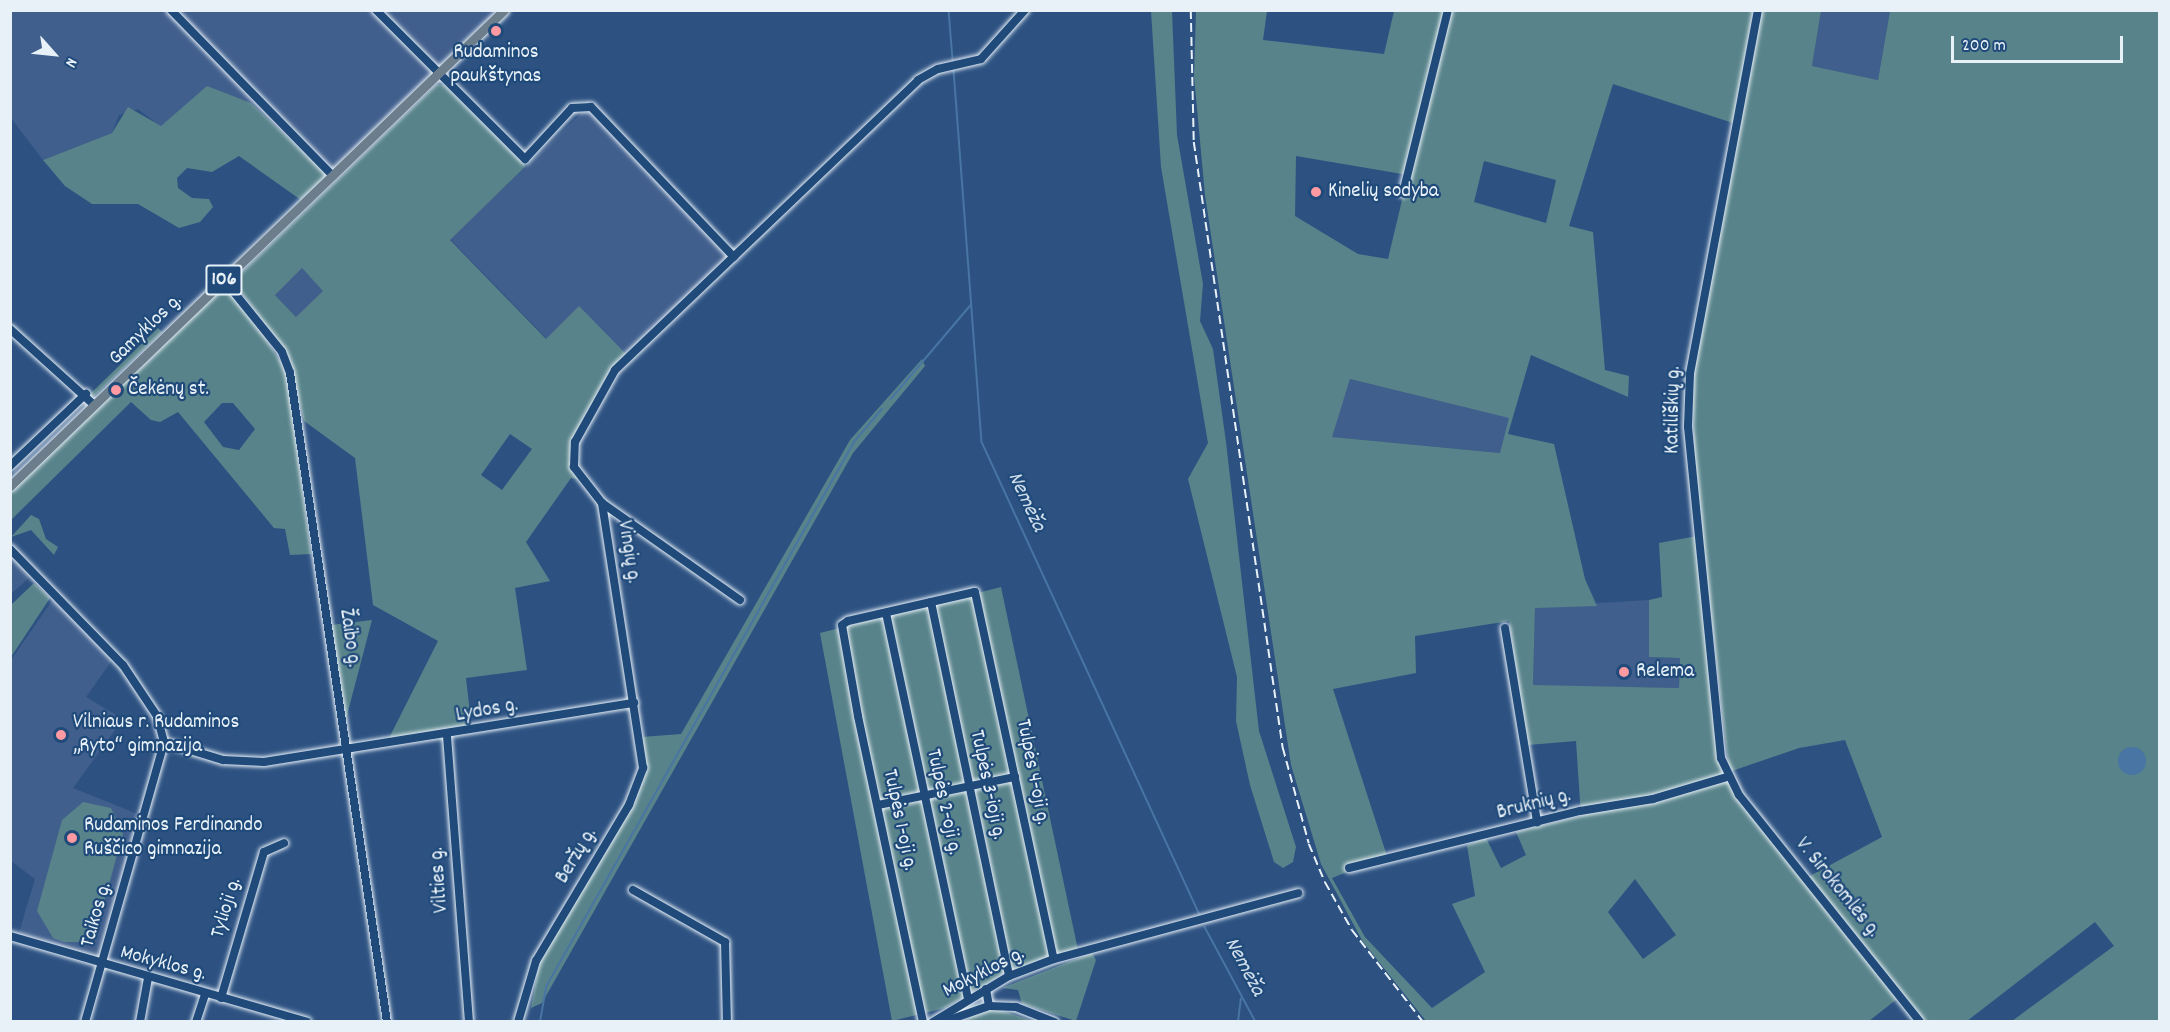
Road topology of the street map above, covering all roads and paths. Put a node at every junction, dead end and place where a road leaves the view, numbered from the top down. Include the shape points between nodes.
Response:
1 (171, 10) edge
2 (376, 10) edge
3 (504, 10) edge
4 (1025, 10) edge
5 (1448, 10) edge
6 (1758, 10) edge
7 (438, 75) junction
8 (333, 176) junction
9 (1403, 193) dead end
10 (734, 257) junction
11 (224, 280) junction
12 (10, 329) edge
13 (86, 394) junction
14 (94, 405) junction
15 (10, 466) edge
16 (10, 486) edge
17 (602, 502) junction
18 (10, 549) edge
19 (740, 600) dead end
20 (931, 602) junction
21 (886, 613) junction
22 (1505, 628) dead end
23 (634, 704) junction
24 (447, 736) junction
25 (164, 742) junction
26 (347, 751) junction
27 (1014, 777) junction
28 (1727, 777) junction
29 (968, 787) junction
30 (923, 796) junction
31 (878, 805) junction
32 (1537, 822) junction
33 (284, 843) dead end
34 (1349, 868) dead end
35 (633, 890) dead end
36 (1298, 893) dead end
37 (10, 936) edge
38 (1054, 959) junction
39 (102, 966) junction
40 (1009, 976) junction
41 (148, 978) junction
42 (986, 989) junction
43 (205, 994) junction
44 (220, 998) junction
45 (968, 998) junction
46 (989, 1006) junction
47 (85, 1022) edge
48 (140, 1022) edge
49 (196, 1022) edge
50 (307, 1022) edge
51 (387, 1022) edge
52 (469, 1022) edge
53 (518, 1022) edge
54 (727, 1022) edge
55 (923, 1022) edge
56 (933, 1022) edge
57 (943, 1022) edge
58 (1054, 1022) edge
59 (1920, 1022) edge

1 - 8 street
2 - 7 street
3 - 7 main road, 106
4 - 10 street via 981,59 938,69 918,80
5 - 9 street
6 - 28 street, Katiliškių g. via 1690,374 1688,407
7 - 8 main road, Gamyklos g. / 106
7 - 10 street via 525,159 572,108 591,107
8 - 11 main road, Gamyklos g. / 106
10 - 17 street via 605,383 575,442 572,460
11 - 14 main road, Gamyklos g. / 106
11 - 26 street, Žaibo g. via 270,335 290,373
12 - 13 street
13 - 14 street
13 - 15 street
14 - 16 main road, Gamyklos g. / 106
17 - 19 street, Vingių g.
17 - 23 street, Vingių g.
18 - 25 street via 123,665 157,716
20 - 21 street
20 - 27 street, Tulpės 4-oji g. via 975,592
20 - 29 street, Tulpės 3-ioji g.
21 - 30 street, Tulpės 2-oji g.
21 - 31 street, Tulpės 1-oji g. via 842,625
22 - 32 street
23 - 24 street, Lydos g.
23 - 53 street, Beržų g. via 643,760 639,787 536,961
24 - 26 street, Lydos g.
24 - 52 street, Vilties g.
25 - 26 street via 247,763
25 - 39 street, Taikos g.
26 - 51 street, Žaibo g.
27 - 29 street
27 - 38 street, Tulpės 4-oji g.
28 - 32 street, Bruknių g. via 1653,799
28 - 59 street, V. Sirokomlės g.
29 - 30 street
29 - 40 street, Tulpės 3-ioji g.
30 - 31 street
30 - 45 street, Tulpės 2-oji g.
31 - 55 street, Tulpės 1-oji g.
32 - 34 street, Bruknių g.
33 - 44 street, Tylioji g. via 264,852
35 - 54 street via 725,942
36 - 38 street, Mokyklos g.
37 - 39 street, Mokyklos g.
38 - 40 street, Mokyklos g.
39 - 41 street, Mokyklos g.
39 - 47 street, Taikos g.
40 - 42 street, Mokyklos g.
41 - 43 street, Mokyklos g.
41 - 48 street
42 - 45 street, Mokyklos g.
42 - 46 street
43 - 44 street, Mokyklos g.
43 - 49 street
44 - 50 street, Mokyklos g.
45 - 56 street, Mokyklos g.
46 - 57 street
46 - 58 street via 1016,1007

